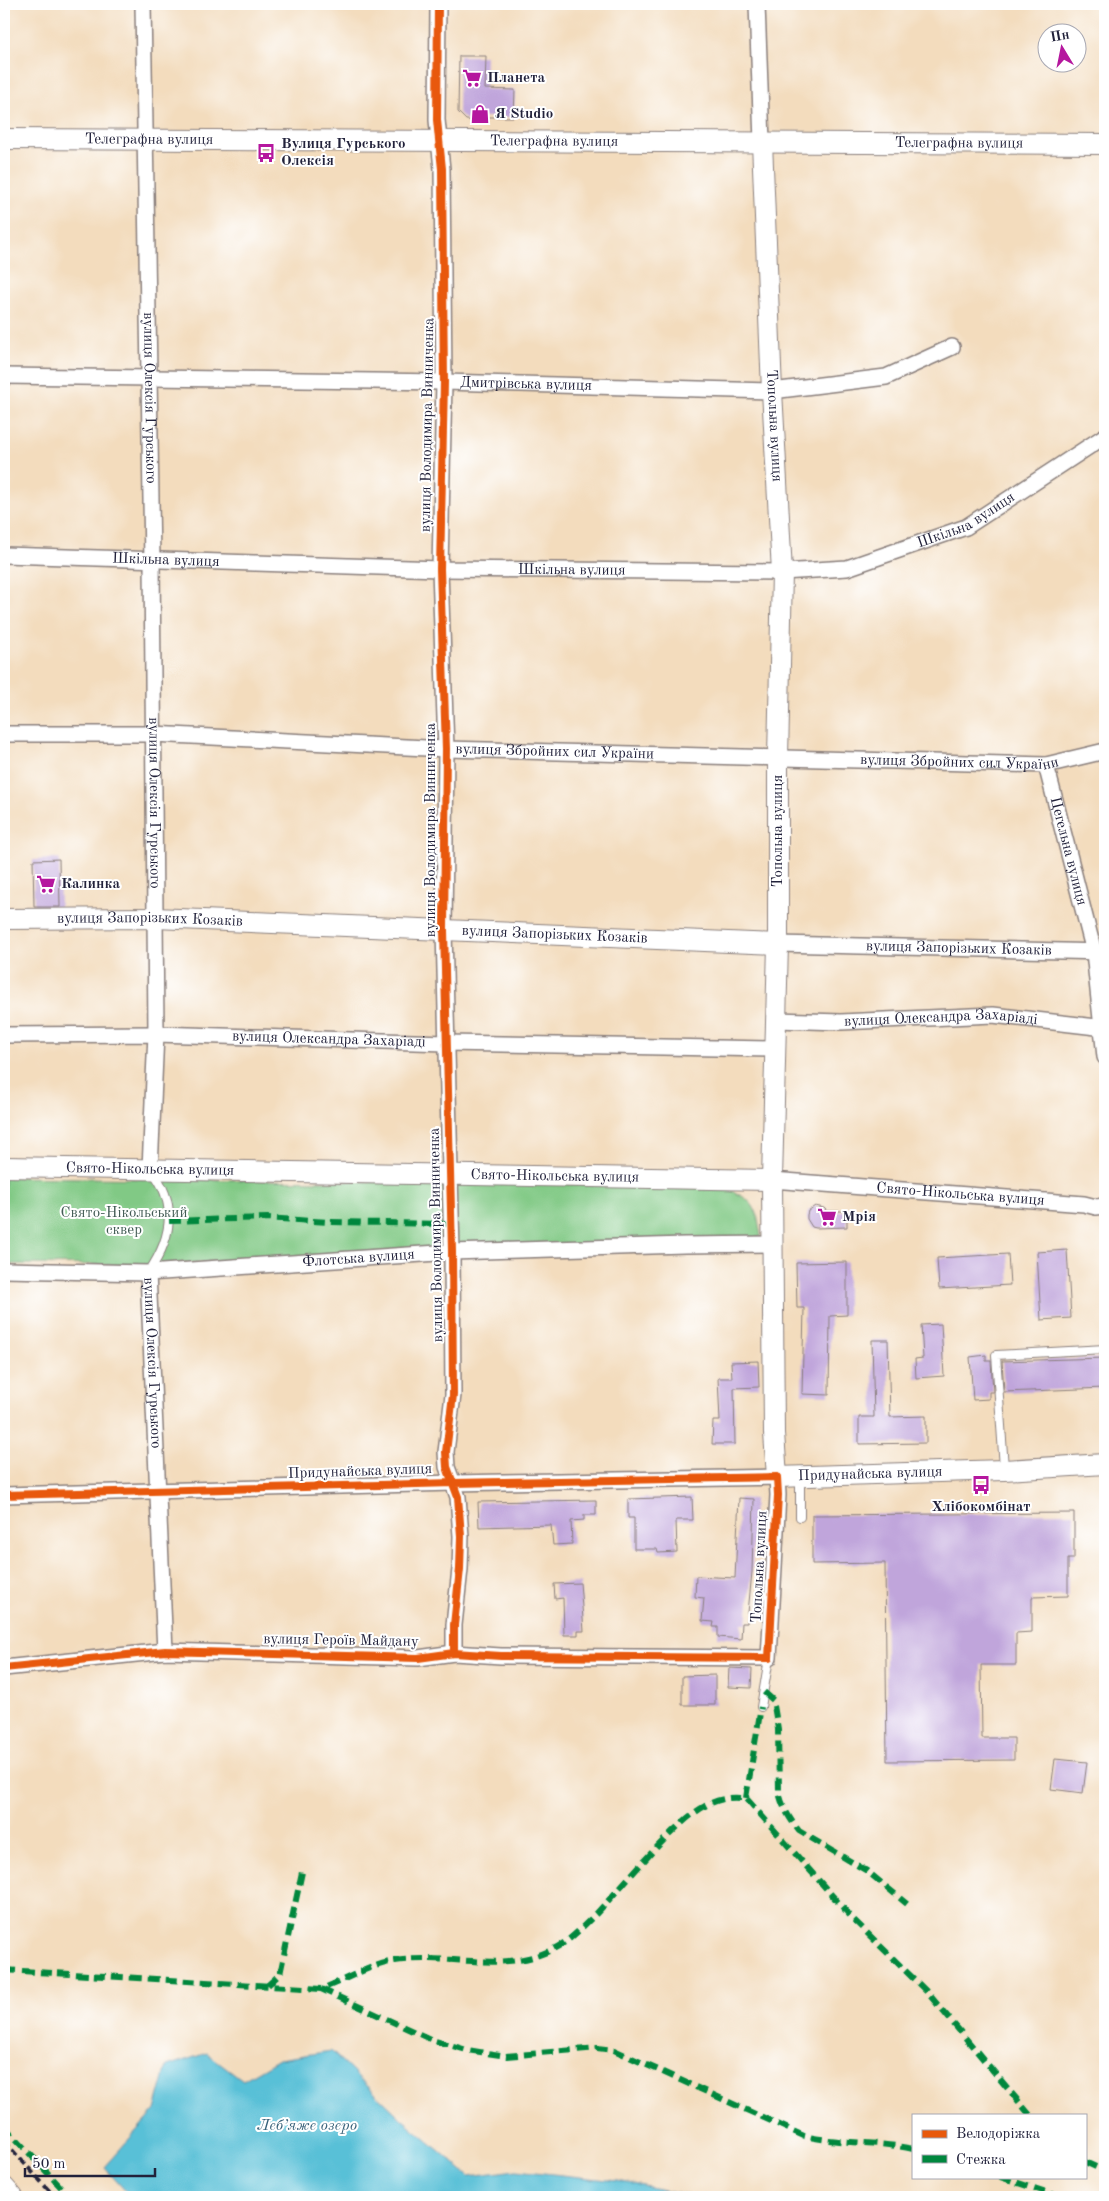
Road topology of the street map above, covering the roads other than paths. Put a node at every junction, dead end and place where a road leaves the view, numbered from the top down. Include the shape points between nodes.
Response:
1 (143, 4) edge
2 (438, 4) edge
3 (757, 4) edge
4 (4, 139) edge
5 (146, 139) junction
6 (439, 140) junction
7 (762, 142) junction
8 (1105, 144) edge
9 (952, 347) dead end
10 (4, 376) edge
11 (148, 378) junction
12 (444, 382) junction
13 (772, 391) junction
14 (1105, 436) edge
15 (4, 555) edge
16 (152, 560) junction
17 (440, 569) junction
18 (782, 572) junction
19 (4, 734) edge
20 (152, 734) junction
21 (446, 749) junction
22 (1105, 751) edge
23 (778, 758) junction
24 (1046, 764) junction
25 (155, 918) junction
26 (4, 919) edge
27 (444, 930) junction
28 (778, 944) junction
29 (1100, 952) edge
30 (776, 1020) junction
31 (1104, 1027) edge
32 (156, 1034) junction
33 (4, 1035) edge
34 (446, 1043) junction
35 (775, 1050) junction
36 (1105, 1057) edge
37 (4, 1167) edge
38 (150, 1169) junction
39 (450, 1176) junction
40 (772, 1180) junction
41 (1105, 1206) edge
42 (773, 1244) junction
43 (452, 1252) junction
44 (4, 1270) edge
45 (148, 1273) junction
46 (1105, 1349) edge
47 (1105, 1464) edge
48 (1004, 1470) junction
49 (777, 1477) junction
50 (800, 1477) junction
51 (454, 1483) junction
52 (159, 1492) junction
53 (4, 1495) edge
54 (800, 1517) dead end
55 (166, 1651) junction
56 (454, 1653) junction
57 (769, 1658) junction
58 (4, 1668) edge
59 (761, 1707) dead end
60 (4, 2187) edge
61 (13, 2197) edge

1 - 5 street, вулиця Олексія Гурського
2 - 6 street, вулиця Володимира Винниченка
3 - 7 street, Топольна вулиця
4 - 5 main road, Телеграфна вулиця
5 - 6 main road, Телеграфна вулиця
5 - 11 street, вулиця Олексія Гурського
6 - 7 main road, Телеграфна вулиця
6 - 12 street, вулиця Володимира Винниченка
7 - 8 main road, Телеграфна вулиця
7 - 13 main road, Топольна вулиця
9 - 13 street, Дмитрівська вулиця via 886,377
10 - 11 street, Дмитрівська вулиця
11 - 12 street, Дмитрівська вулиця
11 - 16 street, вулиця Олексія Гурського
12 - 13 street, Дмитрівська вулиця
12 - 17 street, вулиця Володимира Винниченка
13 - 18 main road, Топольна вулиця
14 - 18 street, Шкільна вулиця via 966,526 847,568
15 - 16 street, Шкільна вулиця
16 - 17 street, Шкільна вулиця
16 - 20 street, вулиця Олексія Гурського
17 - 18 street, Шкільна вулиця
17 - 21 street, вулиця Володимира Винниченка
18 - 23 main road, Топольна вулиця
19 - 20 street, вулиця Збройних сил України
20 - 21 street, вулиця Збройних сил України
20 - 25 street, вулиця Олексія Гурського
21 - 23 street, вулиця Збройних сил України
21 - 27 street, вулиця Володимира Винниченка
22 - 24 street, вулиця Збройних сил України
23 - 24 street, вулиця Збройних сил України
23 - 28 main road, Топольна вулиця
24 - 29 street, Цегельна вулиця
25 - 26 main road, вулиця Запорізьких Козаків
25 - 27 main road, вулиця Запорізьких Козаків
25 - 32 street, вулиця Олексія Гурського
27 - 28 main road, вулиця Запорізьких Козаків
27 - 34 street, вулиця Володимира Винниченка
28 - 29 street, вулиця Запорізьких Козаків
28 - 30 main road, Топольна вулиця
29 - 31 street, Цегельна вулиця
30 - 31 street, вулиця Олександра Захаріаді via 841,1022 993,1015
30 - 35 main road, Топольна вулиця
31 - 36 street, Цегельна вулиця
32 - 33 street, вулиця Олександра Захаріаді
32 - 34 street, вулиця Олександра Захаріаді
32 - 38 street, вулиця Олексія Гурського
34 - 35 street, вулиця Олександра Захаріаді
34 - 39 street, вулиця Володимира Винниченка
35 - 40 main road, Топольна вулиця
37 - 38 main road, Свято-Нікольська вулиця
38 - 39 main road, Свято-Нікольська вулиця
38 - 45 lane, вулиця Олексія Гурського via 166,1196 169,1221 167,1238
39 - 40 main road, Свято-Нікольська вулиця
39 - 43 street, вулиця Володимира Винниченка
40 - 41 street, Свято-Нікольська вулиця
40 - 42 main road, Топольна вулиця
42 - 43 street, Флотська вулиця
42 - 49 main road, Топольна вулиця
43 - 45 street, Флотська вулиця
43 - 51 street, вулиця Володимира Винниченка via 453,1395 446,1452 447,1468
44 - 45 street, Флотська вулиця
45 - 52 street, вулиця Олексія Гурського
46 - 48 lane via 996,1355
47 - 48 main road, Придунайська вулиця
48 - 50 main road, Придунайська вулиця
49 - 50 main road, Придунайська вулиця
49 - 51 street, Придунайська вулиця
49 - 57 street, Топольна вулиця
50 - 54 lane
51 - 52 street, Придунайська вулиця
51 - 56 street, вулиця Володимира Винниченка via 461,1536
52 - 53 street, Придунайська вулиця
52 - 55 street, вулиця Олексія Гурського
55 - 56 street, вулиця Героїв Майдану via 418,1658
55 - 58 street, вулиця Героїв Майдану
56 - 57 street, вулиця Героїв Майдану
57 - 59 lane
60 - 61 main road

